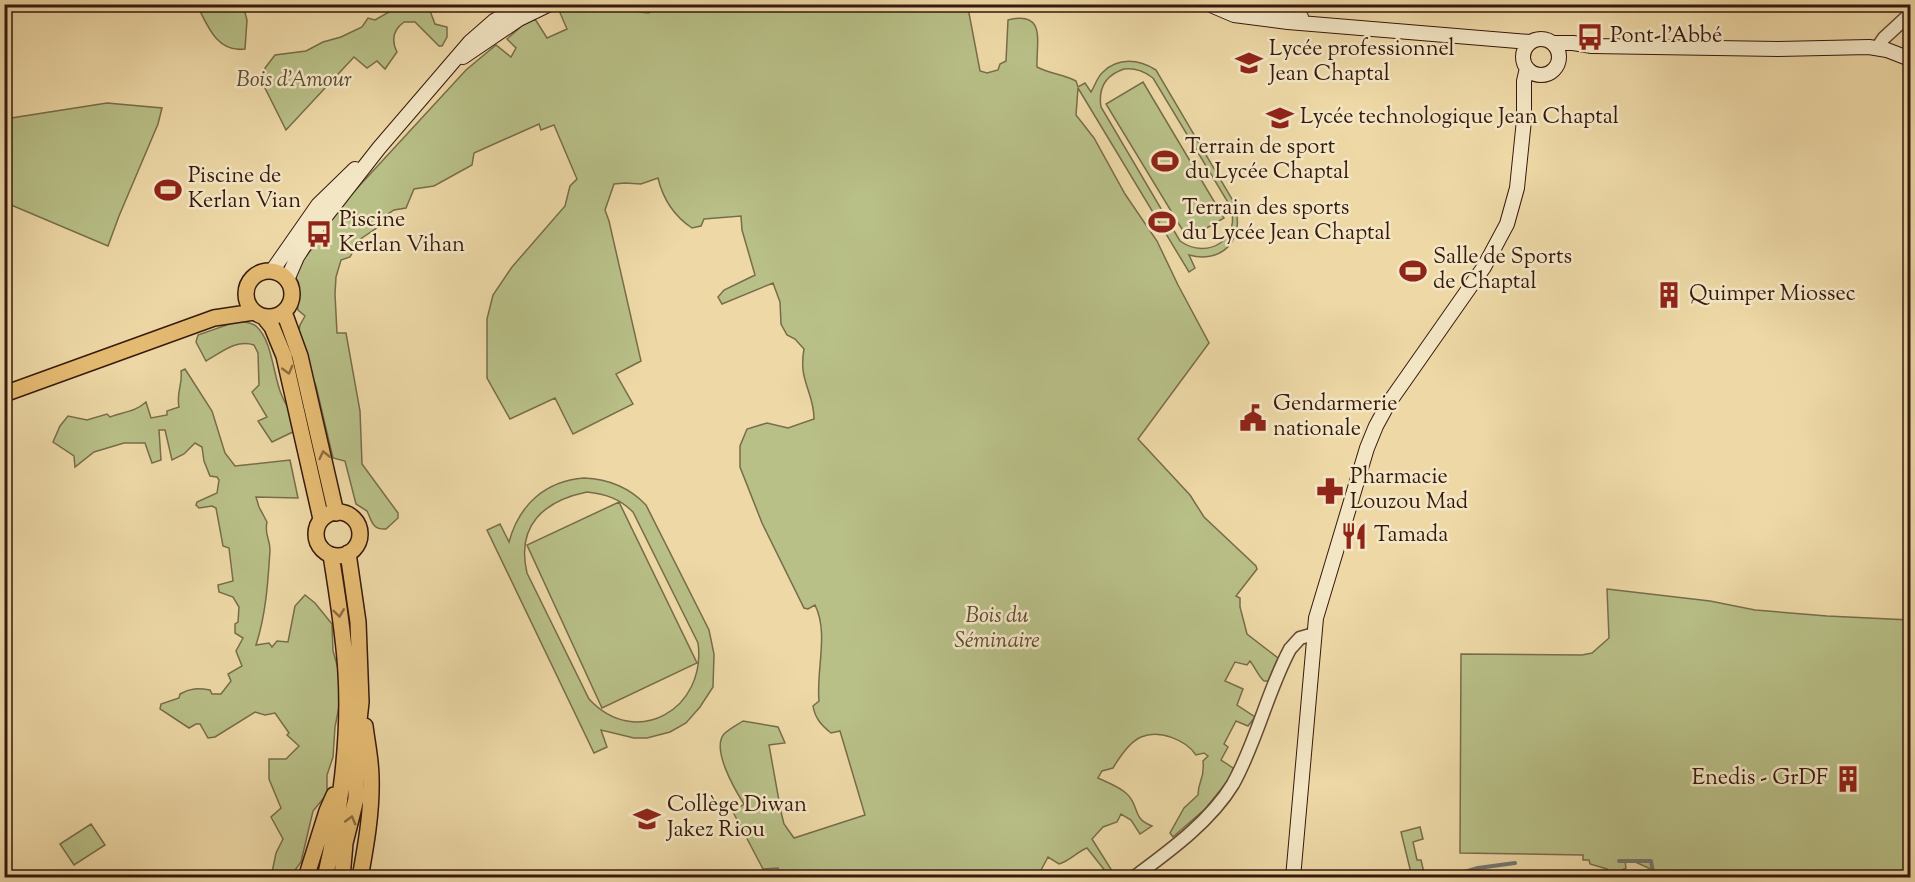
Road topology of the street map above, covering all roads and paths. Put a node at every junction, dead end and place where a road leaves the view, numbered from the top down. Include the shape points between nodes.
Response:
1 (523, 4) edge
2 (550, 4) edge
3 (1266, 4) edge
4 (1213, 5) edge
5 (1911, 14) edge
6 (1320, 23) junction
7 (1502, 39) junction
8 (1530, 42) junction
9 (1553, 43) junction
10 (1881, 43) junction
11 (1592, 46) junction
12 (1559, 59) junction
13 (1911, 59) edge
14 (454, 63) junction
15 (1525, 63) junction
16 (1541, 74) junction
17 (1524, 120) junction
18 (379, 148) junction
19 (272, 271) junction
20 (287, 280) junction
21 (246, 291) junction
22 (284, 312) junction
23 (259, 314) junction
24 (214, 318) junction
25 (4, 394) edge
26 (336, 513) junction
27 (321, 519) junction
28 (348, 553) junction
29 (330, 555) junction
30 (1314, 634) junction
31 (361, 702) junction
32 (342, 782) junction
33 (306, 878) edge
34 (325, 878) edge
35 (342, 878) edge
36 (360, 878) edge
37 (1133, 878) edge
38 (1293, 878) edge

1 - 14 main road via 483,30
2 - 14 main road via 519,19
3 - 6 main road
4 - 6 main road via 1234,15
5 - 10 street
6 - 7 main road
7 - 8 main road
7 - 15 main road
8 - 9 main road via 1541,39
8 - 15 main road via 1525,47
9 - 11 main road
9 - 12 main road
10 - 11 main road via 1778,49
10 - 13 main road
11 - 12 main road
12 - 16 main road via 1553,70
14 - 18 main road
15 - 16 main road via 1534,73
15 - 17 main road
16 - 17 main road
17 - 30 main road via 1516,196 1504,231 1484,267 1379,420 1367,447
18 - 19 main road via 326,196
18 - 20 main road via 311,235
19 - 20 main road
19 - 21 main road via 252,278
20 - 22 main road via 292,293
21 - 23 main road via 249,306
21 - 24 main road
22 - 23 main road via 271,317
26 -> 22 main road via 304,369
23 - 24 main road
23 -> 27 main road via 272,327 284,356
24 - 25 main road
26 - 27 main road
26 - 28 main road via 351,516 358,527 358,542
27 - 29 main road via 316,540
28 - 29 main road
28 - 31 main road via 358,622
29 -> 32 main road via 346,675
30 - 37 street via 1300,638 1290,649 1227,792 1198,825
30 - 38 main road
35 -> 31 main road via 345,843 356,799
31 - 36 main road via 371,777
32 - 33 main road via 327,811
32 - 34 main road

